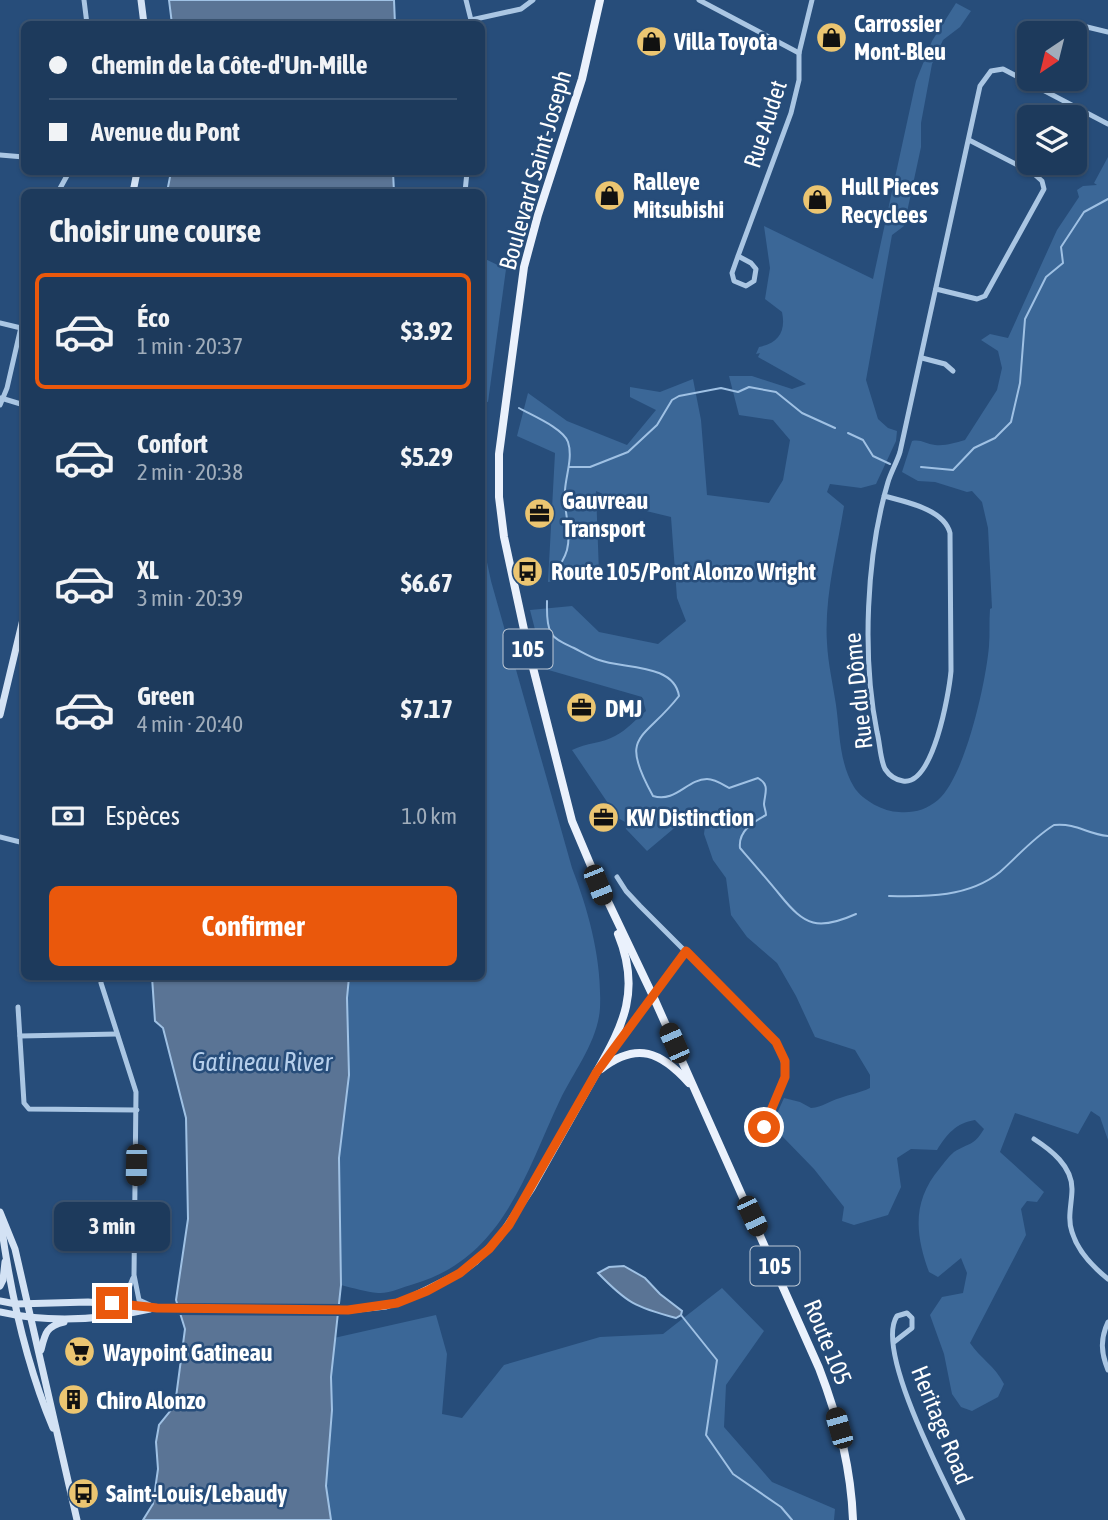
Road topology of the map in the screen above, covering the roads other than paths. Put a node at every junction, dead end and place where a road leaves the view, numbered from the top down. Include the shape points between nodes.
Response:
1 (84, 0) edge
2 (141, 0) edge
3 (466, 0) edge
4 (533, 0) edge
5 (600, 0) edge
6 (699, 0) edge
7 (812, 0) edge
8 (87, 21) edge
9 (144, 21) edge
10 (472, 21) edge
11 (476, 21) edge
12 (1087, 27) edge
13 (1108, 32) edge
14 (799, 53) junction
15 (1108, 124) edge
16 (969, 140) junction
17 (0, 155) edge
18 (21, 157) edge
19 (738, 256) junction
20 (936, 289) junction
21 (0, 323) edge
22 (21, 328) joint
23 (922, 358) junction
24 (953, 371) dead end
25 (2, 398) edge
26 (21, 404) edge
27 (0, 405) edge
28 (884, 496) junction
29 (21, 628) edge
30 (0, 715) edge
31 (0, 837) edge
32 (21, 842) edge
33 (591, 866) junction
34 (617, 877) dead end
35 (686, 951) junction
36 (101, 980) edge
37 (653, 996) junction
38 (18, 1007) dead end
39 (117, 1034) junction
40 (20, 1036) junction
41 (596, 1073) junction
42 (695, 1091) junction
43 (137, 1110) junction
44 (764, 1127) dead end
45 (1034, 1139) dead end
46 (0, 1212) edge
47 (6, 1254) junction
48 (134, 1275) junction
49 (1108, 1279) edge
50 (0, 1286) edge
51 (0, 1301) edge
52 (27, 1303) junction
53 (112, 1303) junction
54 (16, 1304) junction
55 (157, 1308) junction
56 (0, 1312) edge
57 (19, 1316) junction
58 (30, 1317) junction
59 (85, 1318) junction
60 (1108, 1322) edge
61 (894, 1342) junction
62 (41, 1354) junction
63 (1108, 1370) edge
64 (59, 1442) junction
65 (77, 1520) edge
66 (853, 1520) edge
67 (963, 1520) edge

1 - 8 street
2 - 9 main road
3 - 10 street
4 - 11 street via 521,9
5 - 33 main road, Boulevard Saint-Joseph / 105 via 582,79 524,267 498,477 504,537 528,648 564,794
6 - 14 street
7 - 14 street, Rue Audet
12 - 13 street
14 - 19 street, Rue Audet via 795,102
15 - 16 street, Rue du Dôme via 996,69 980,86
16 - 20 street, Rue du Dôme
16 - 20 street via 1033,173 1044,190 985,296 977,299
17 - 18 street
19 - 19 street, Rue Audet via 732,277 746,286 754,281 756,269
20 - 23 street, Rue du Dôme
21 - 22 street
22 - 25 street
23 - 24 street
23 - 28 street, Rue du Dôme via 900,452
25 - 26 street
25 - 27 street
28 - 28 street, Rue du Dôme via 869,609 872,697 886,769 905,781 916,778 927,765 949,694 950,533 938,516
29 - 30 main road
31 - 32 street
33 - 37 main road, Boulevard Saint-Joseph / 105
33 - 41 main road via 620,939 629,992 621,1027
34 - 35 street
35 - 37 street
35 - 44 street via 767,1031 782,1053 785,1077
36 - 39 street
37 - 41 main road
37 - 42 main road, Route 105 / 105
38 - 40 street
39 - 40 street
39 - 43 street via 136,1092
40 - 43 street via 23,1103 29,1109
41 - 42 main road via 622,1055 653,1055 669,1062
41 - 55 main road via 519,1210 489,1249 460,1273 427,1291 397,1303 348,1310
42 - 66 main road, Route 105 / 105 via 828,1390 844,1446
43 - 48 street
45 - 49 street via 1065,1167 1072,1186 1071,1230 1080,1251
46 - 47 main road
46 - 52 main road via 15,1249
47 - 50 main road
47 - 54 main road
48 - 53 street via 126,1295
48 - 55 street via 139,1300
51 - 54 main road
52 - 53 main road
52 - 54 main road
52 - 58 main road
53 - 55 main road
54 - 57 main road
55 - 59 main road
56 - 57 main road
57 - 58 main road
57 - 64 main road via 41,1399
58 - 59 main road
58 - 62 main road
59 - 62 main road via 49,1327
60 - 63 street via 1102,1349
61 - 61 street, Heritage Road via 912,1328 907,1314 895,1319
61 - 67 street, Heritage Road via 914,1415
62 - 64 main road
64 - 65 main road

